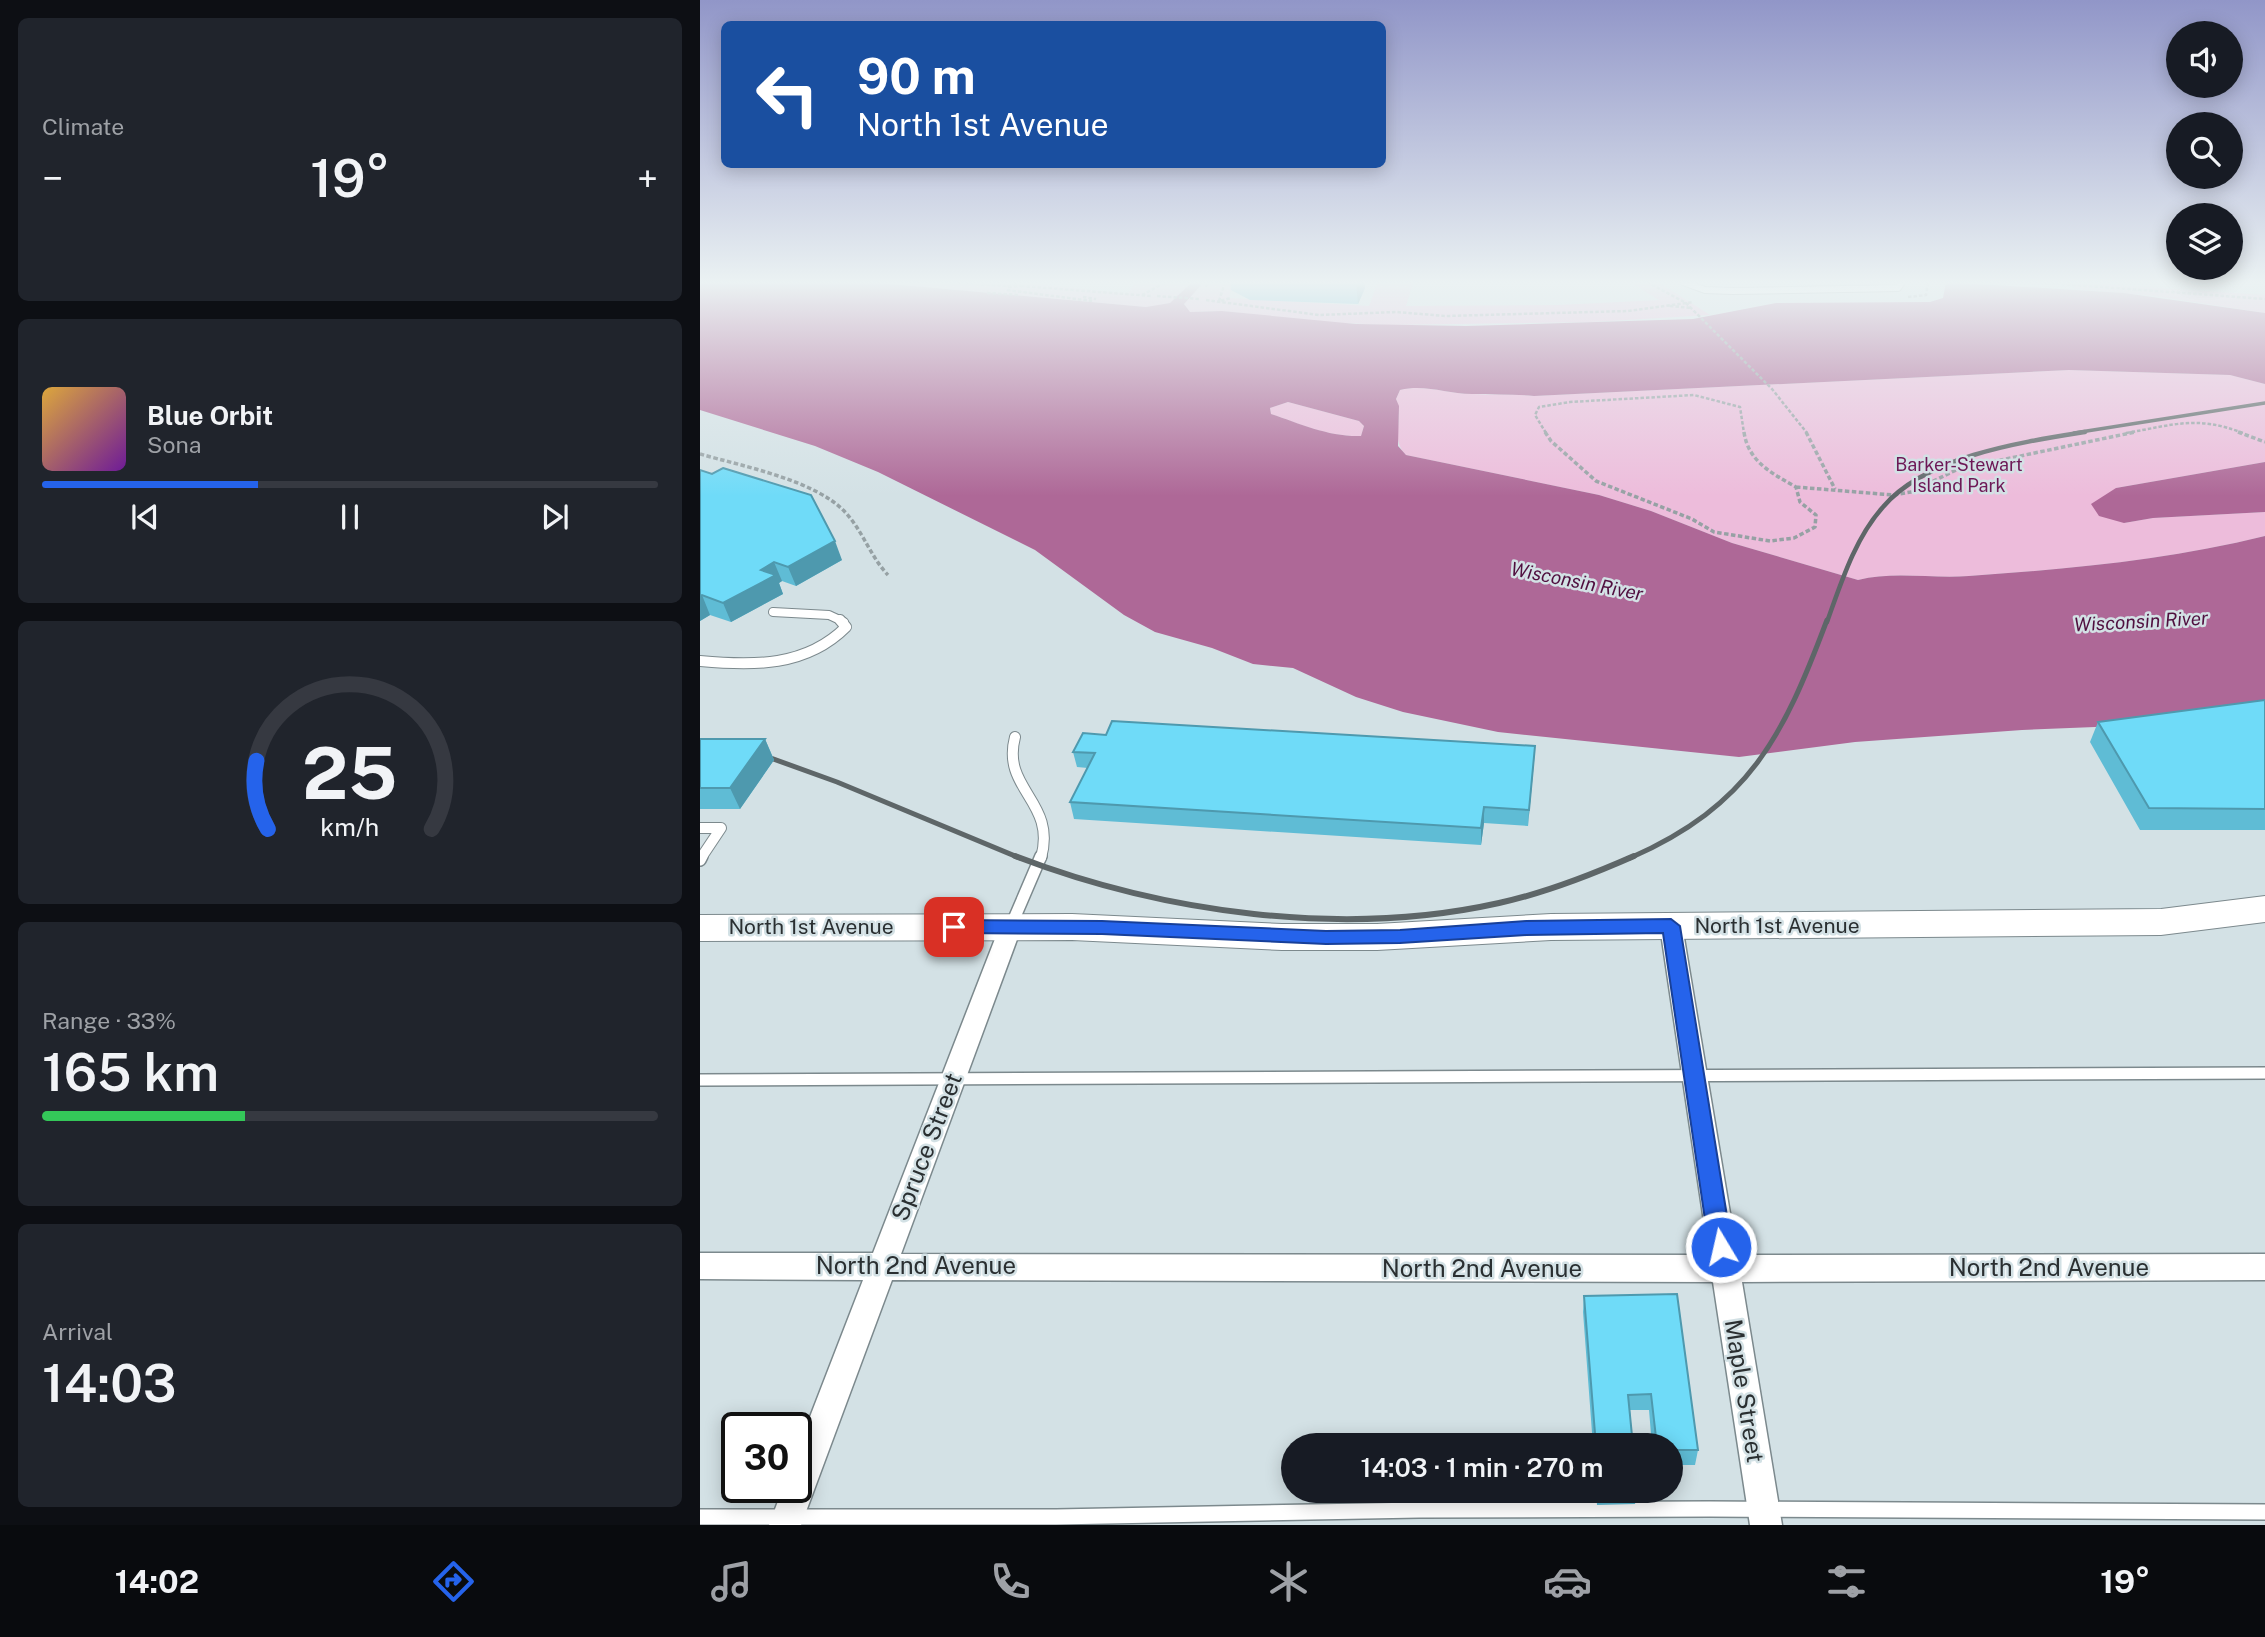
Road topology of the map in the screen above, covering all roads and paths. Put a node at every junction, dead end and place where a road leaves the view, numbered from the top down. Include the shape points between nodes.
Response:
1 (1737, 353) edge
2 (2265, 442) edge
3 (700, 454) edge
4 (755, 471) junction
5 (743, 477) edge
6 (1796, 487) junction
7 (1835, 490) junction
8 (888, 575) dead end
9 (773, 612) dead end
10 (700, 661) edge
11 (1015, 737) dead end
12 (700, 828) edge
13 (700, 860) edge
14 (2265, 908) edge
15 (1011, 926) junction
16 (1671, 926) junction
17 (700, 928) edge
18 (2265, 1073) edge
19 (1694, 1076) junction
20 (700, 1080) edge
21 (952, 1080) junction
22 (884, 1265) junction
23 (700, 1266) edge
24 (1724, 1268) junction
25 (2265, 1268) edge
26 (2265, 1512) edge
27 (700, 1517) edge
28 (1765, 1517) edge
29 (787, 1521) edge

1 - 7 path via 1807,433
2 - 7 path via 2214,422 2188,422 1958,469 1912,492
3 - 4 path
4 - 5 path
4 - 8 path via 842,509
6 - 6 path via 1758,463 1746,447 1740,407 1722,399 1668,395 1586,400 1539,407 1535,415 1551,441 1596,481 1723,534 1770,541 1794,538 1815,527 1816,515 1800,502
6 - 7 path
9 - 10 lane via 829,615 845,622 846,627 828,645 786,660 753,664
11 - 15 lane via 1009,751 1017,781 1044,823 1045,843
12 - 13 lane via 721,828
14 - 16 main road, North 1st Avenue via 2161,922
15 - 16 main road, North 1st Avenue via 1326,937
15 - 17 main road, North 1st Avenue
15 - 21 street, Spruce Street
16 - 19 street, Maple Street
18 - 19 lane
19 - 21 lane
19 - 24 street, Maple Street
20 - 21 lane
21 - 22 street, Spruce Street
22 - 23 street, North 2nd Avenue
22 - 24 street, North 2nd Avenue
22 - 29 street, Spruce Street
24 - 25 street, North 2nd Avenue
24 - 28 street, Maple Street
26 - 28 lane
27 - 29 lane
28 - 29 lane

